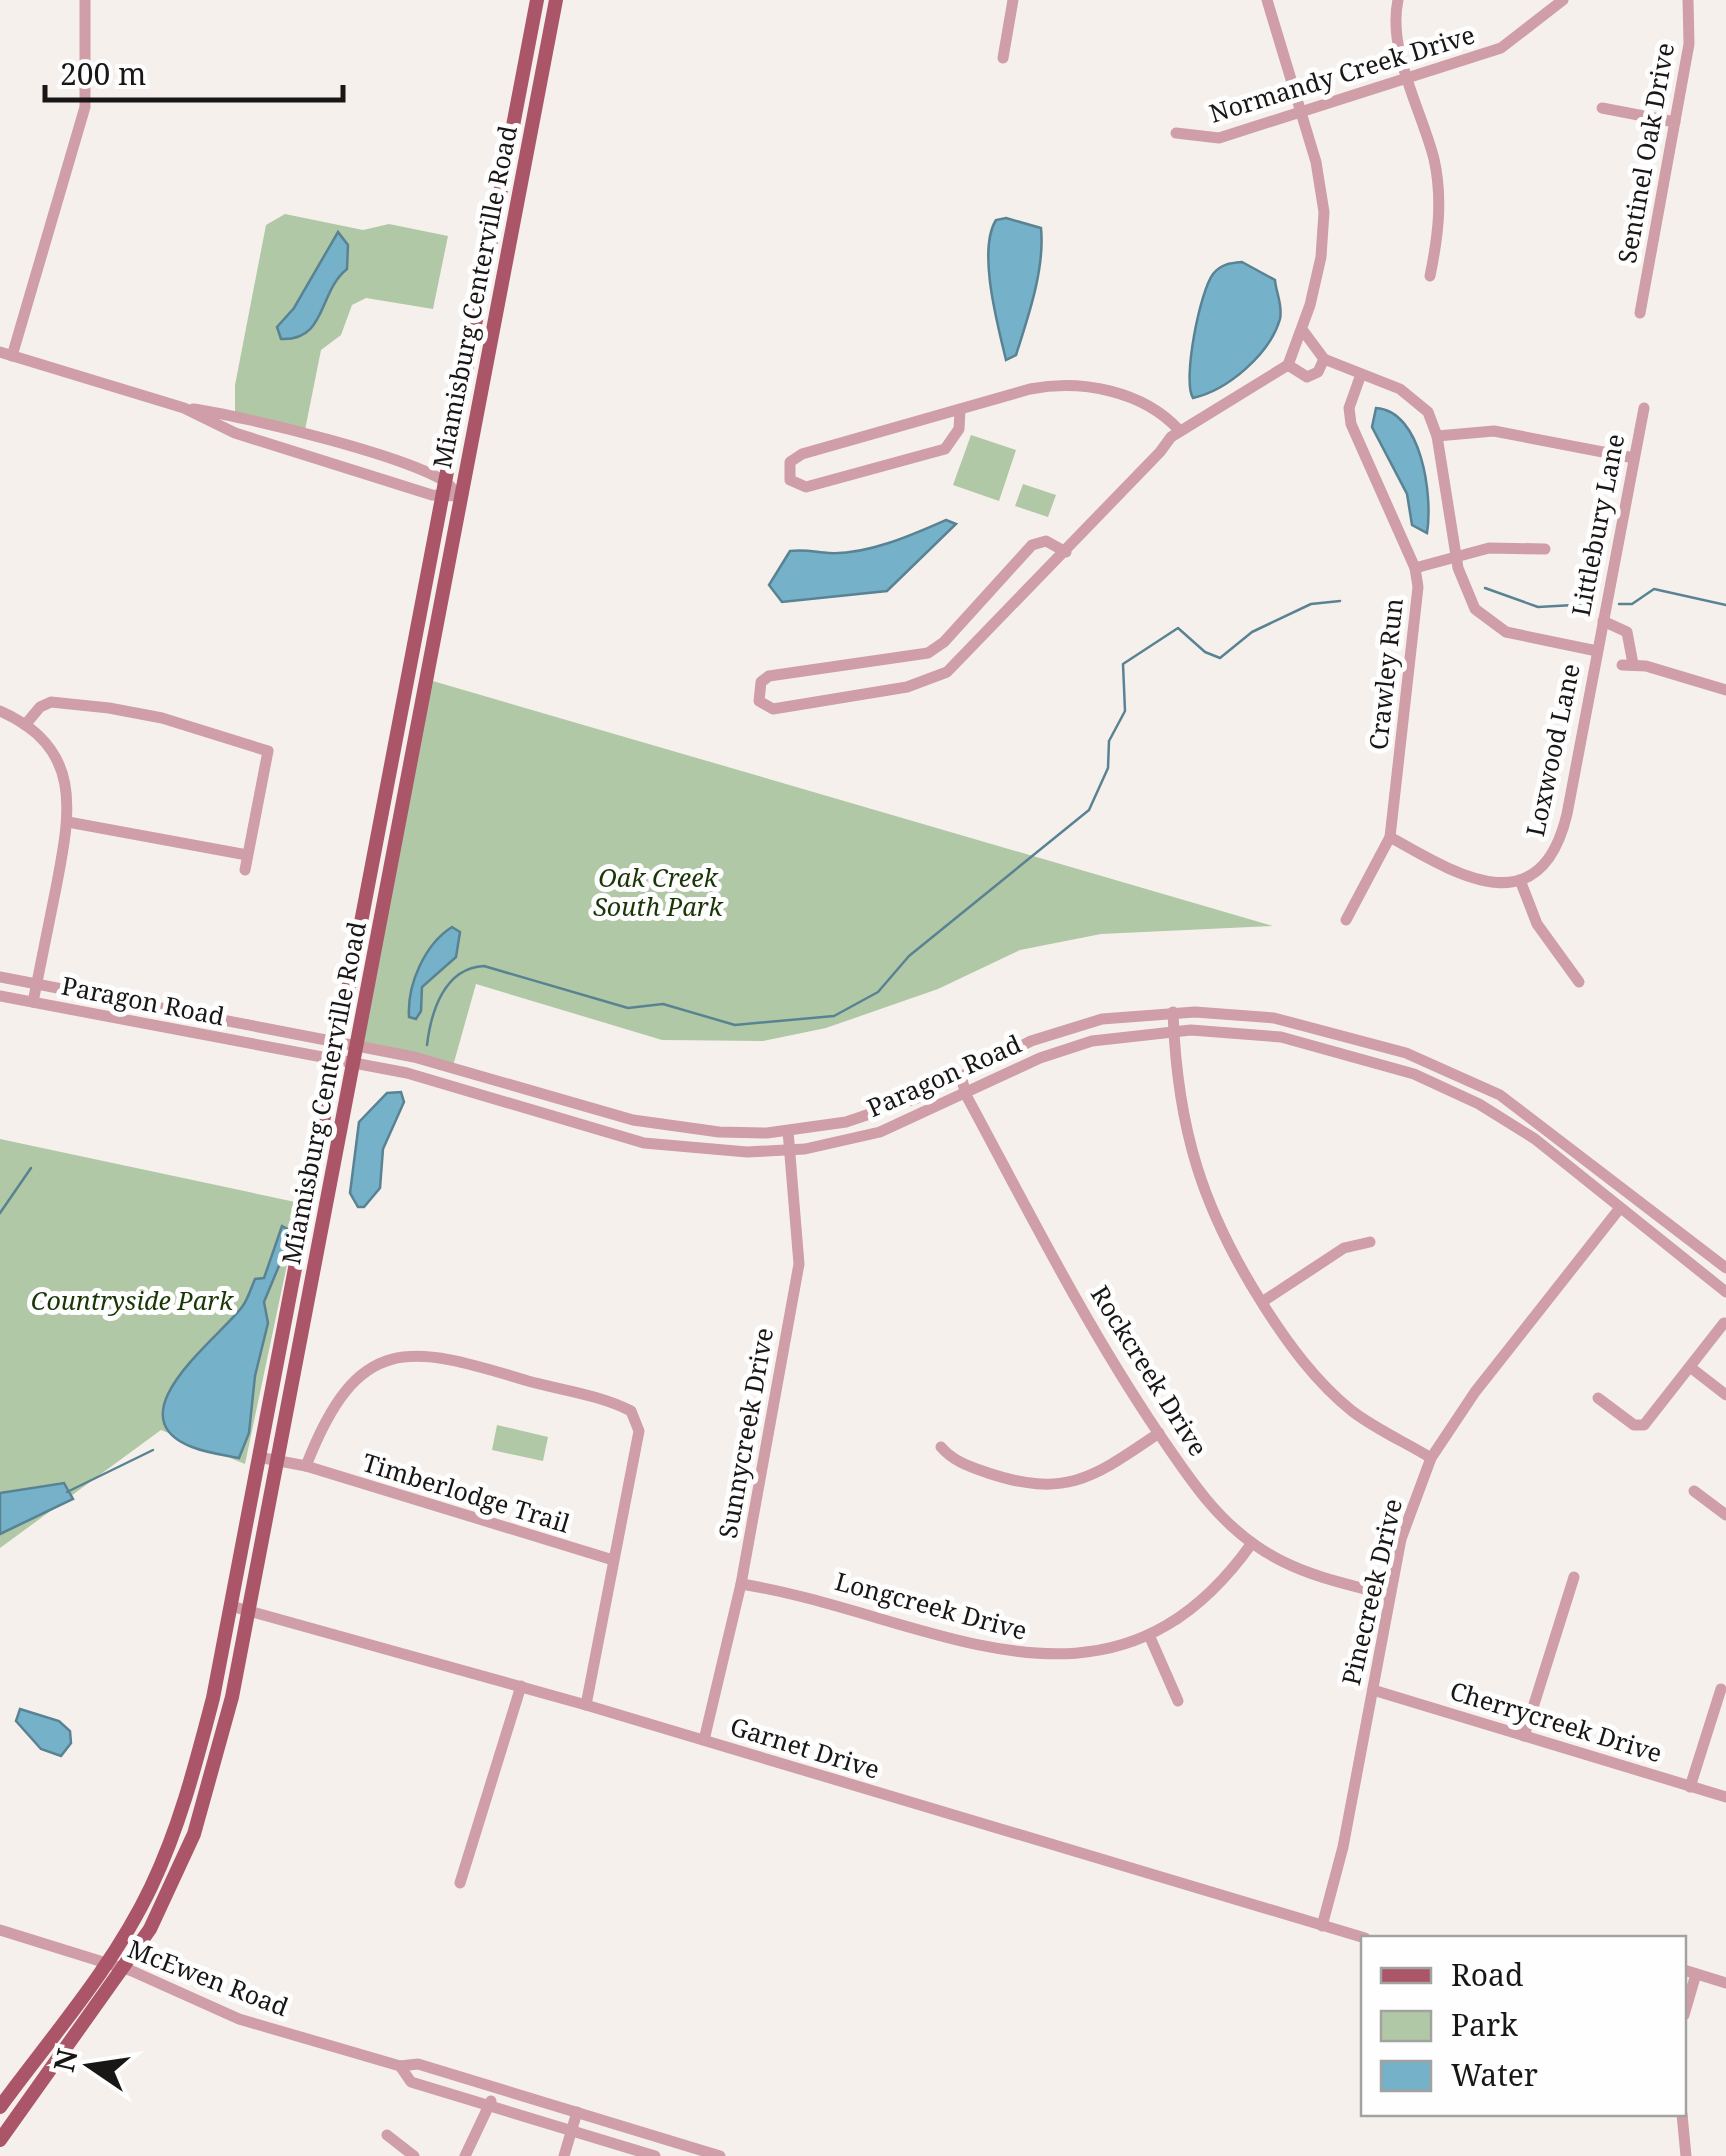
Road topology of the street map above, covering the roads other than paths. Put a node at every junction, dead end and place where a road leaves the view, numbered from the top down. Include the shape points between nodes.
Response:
1 (84, 0) edge
2 (537, 0) edge
3 (556, 0) edge
4 (1013, 0) edge
5 (1267, 0) edge
6 (1398, 0) edge
7 (1563, 0) edge
8 (1688, 0) edge
9 (1003, 58) dead end
10 (1410, 80) junction
11 (1602, 108) dead end
12 (1302, 113) junction
13 (1675, 122) junction
14 (1176, 133) dead end
15 (1430, 276) dead end
16 (477, 309) junction
17 (494, 313) junction
18 (1640, 313) dead end
19 (1304, 332) junction
20 (6, 354) edge
21 (1324, 359) junction
22 (1288, 365) junction
23 (1360, 377) junction
24 (184, 408) junction
25 (1644, 408) dead end
26 (960, 410) junction
27 (1179, 430) junction
28 (1437, 436) junction
29 (1634, 458) junction
30 (446, 480) junction
31 (459, 496) junction
32 (442, 497) junction
33 (1546, 549) dead end
34 (1066, 552) junction
35 (1456, 558) junction
36 (1415, 568) junction
37 (1603, 622) junction
38 (1597, 651) junction
39 (1726, 690) edge
40 (0, 711) edge
41 (25, 724) junction
42 (380, 819) junction
43 (68, 822) junction
44 (398, 822) junction
45 (1390, 837) junction
46 (247, 855) junction
47 (245, 870) dead end
48 (1520, 880) junction
49 (1346, 920) dead end
50 (0, 977) edge
51 (1578, 982) dead end
52 (37, 983) junction
53 (0, 996) edge
54 (34, 1002) junction
55 (1173, 1012) junction
56 (1174, 1031) junction
57 (338, 1042) junction
58 (354, 1046) junction
59 (343, 1063) junction
60 (961, 1076) junction
61 (966, 1095) junction
62 (788, 1131) junction
63 (792, 1150) junction
64 (1620, 1208) junction
65 (1370, 1242) dead end
66 (1726, 1268) edge
67 (294, 1274) junction
68 (313, 1278) junction
69 (1726, 1292) edge
70 (1262, 1302) junction
71 (1724, 1323) edge
72 (1690, 1367) junction
73 (1726, 1395) edge
74 (1598, 1398) dead end
75 (1158, 1434) junction
76 (942, 1448) dead end
77 (258, 1457) junction
78 (1431, 1458) junction
79 (277, 1460) junction
80 (306, 1466) junction
81 (1694, 1490) dead end
82 (1726, 1516) edge
83 (1252, 1543) junction
84 (614, 1560) junction
85 (1574, 1576) dead end
86 (741, 1584) junction
87 (1390, 1594) junction
88 (231, 1606) junction
89 (248, 1608) junction
90 (1149, 1634) junction
91 (520, 1686) junction
92 (1721, 1689) dead end
93 (1372, 1690) junction
94 (1178, 1701) dead end
95 (586, 1705) junction
96 (1524, 1736) junction
97 (704, 1740) junction
98 (1690, 1787) junction
99 (1726, 1798) edge
100 (460, 1883) dead end
101 (1322, 1926) junction
102 (0, 1930) edge
103 (1361, 1937) edge
104 (106, 1963) junction
105 (124, 1969) junction
106 (1690, 1972) edge
107 (1726, 1983) edge
108 (1686, 2001) edge
109 (400, 2066) junction
110 (494, 2087) junction
111 (490, 2104) junction
112 (0, 2107) edge
113 (577, 2112) junction
114 (1682, 2116) edge
115 (572, 2130) junction
116 (387, 2134) dead end
117 (0, 2140) edge
118 (414, 2156) edge
119 (465, 2156) edge
120 (564, 2156) edge
121 (655, 2156) edge
122 (720, 2156) edge
123 (1686, 2156) edge

1 - 20 street via 85,107
2 - 16 main road, Miamisburg Centerville Road
3 - 17 main road, Miamisburg Centerville Road
4 - 9 street
5 - 12 street
6 - 10 street via 1398,37
7 - 10 street, Normandy Creek Drive via 1501,48
8 - 13 street, Sentinel Oak Drive via 1689,44
10 - 12 street, Normandy Creek Drive
10 - 15 street via 1438,179
11 - 13 street
12 - 14 street, Normandy Creek Drive via 1219,138
12 - 19 street via 1324,212
13 - 18 street, Sentinel Oak Drive
16 - 17 main road
16 - 30 main road, Miamisburg Centerville Road
17 - 31 main road, Miamisburg Centerville Road
19 - 21 street
19 - 22 street
20 - 24 street
21 - 22 street via 1307,376
21 - 23 street
22 - 27 street
23 - 28 street via 1420,402
23 - 36 street, Crawley Run via 1351,424
24 - 30 street via 235,415
24 - 32 street via 235,433
25 - 29 street, Littlebury Lane
26 - 26 street via 802,454 790,462 790,480 806,487 944,448 959,430
26 - 27 street via 1030,388 1069,385 1137,398
27 - 34 street
28 - 29 street via 1494,431
28 - 35 street
29 - 37 street, Littlebury Lane
30 - 31 street
30 - 32 main road, Miamisburg Centerville Road
31 - 32 street
31 - 44 main road, Miamisburg Centerville Road
32 - 42 main road, Miamisburg Centerville Road
33 - 35 street via 1504,546
34 - 34 street via 958,664 936,678 773,709 760,701 768,676 936,648 1032,545 1046,541
35 - 36 street
35 - 38 street via 1468,597 1495,627
36 - 45 street, Crawley Run
37 - 38 street, Littlebury Lane
37 - 39 street via 1627,632 1628,664
38 - 48 street, Loxwood Lane via 1564,829 1545,863
40 - 41 street
41 - 43 street via 64,776
41 - 46 street via 51,702 162,718 268,751
42 - 44 main road
42 - 57 main road, Miamisburg Centerville Road
43 - 46 street
43 - 52 street
44 - 58 main road, Miamisburg Centerville Road
45 - 48 street via 1468,880
45 - 49 street, Crawley Run
46 - 47 street
48 - 51 street via 1537,924
50 - 52 street, Paragon Road
52 - 54 street
52 - 57 street, Paragon Road
53 - 54 street, Paragon Road
54 - 59 street, Paragon Road
55 - 56 street
55 - 60 street, Paragon Road via 1073,1027
55 - 66 street, Paragon Road via 1304,1023 1468,1078 1544,1127
56 - 61 street, Paragon Road via 1066,1047
56 - 64 street, Paragon Road via 1281,1036 1414,1074 1510,1122
56 - 70 street via 1180,1104 1196,1171 1231,1255
57 - 58 street, Paragon Road
57 - 59 main road, Miamisburg Centerville Road
58 - 59 main road, Miamisburg Centerville Road
58 - 62 street, Paragon Road via 440,1063 633,1120 719,1132
59 - 63 street, Paragon Road via 408,1073 644,1142
59 - 67 main road, Miamisburg Centerville Road
59 - 68 main road, Miamisburg Centerville Road
60 - 61 street, Rockcreek Drive
60 - 62 street, Paragon Road via 860,1117
61 - 63 street, Paragon Road via 880,1132
61 - 75 street, Rockcreek Drive via 1114,1367
62 - 63 street, Sunnycreek Drive
63 - 86 street, Sunnycreek Drive via 800,1264
64 - 69 street, Paragon Road
64 - 78 street, Pinecreek Drive via 1474,1392
65 - 70 street via 1344,1248
67 - 68 main road
67 - 77 main road, Miamisburg Centerville Road
68 - 79 main road, Miamisburg Centerville Road
70 - 78 street via 1332,1393 1370,1424
71 - 72 street
72 - 73 street
72 - 74 street via 1644,1425 1634,1425
75 - 76 street via 1098,1474 1059,1486 1000,1476 955,1460
75 - 83 street, Rockcreek Drive via 1212,1508
77 - 79 street, Timberlodge Trail
77 - 88 main road, Miamisburg Centerville Road
78 - 87 street, Pinecreek Drive
79 - 80 street, Timberlodge Trail
79 - 89 main road, Miamisburg Centerville Road
80 - 84 street, Timberlodge Trail
80 - 84 street via 347,1390 374,1365 405,1354 452,1357 626,1408 639,1430
81 - 82 street
83 - 87 street, Rockcreek Drive via 1306,1572
83 - 90 street, Longcreek Drive via 1205,1599
84 - 95 street
85 - 96 street
86 - 90 street, Longcreek Drive via 1027,1656 1089,1652
86 - 97 street, Sunnycreek Drive
87 - 93 street, Pinecreek Drive
88 - 89 street, Garnet Drive
88 - 104 main road, Miamisburg Centerville Road via 183,1813 150,1890
89 - 91 street, Garnet Drive
89 - 105 main road, Miamisburg Centerville Road via 232,1697 194,1834
90 - 94 street
91 - 95 street, Garnet Drive
91 - 100 street
92 - 98 street
93 - 96 street, Cherrycreek Drive
93 - 101 street, Pinecreek Drive
95 - 97 street, Garnet Drive
96 - 98 street, Cherrycreek Drive
97 - 101 street, Garnet Drive
98 - 99 street, Cherrycreek Drive
101 - 103 street, Garnet Drive
102 - 104 street, McEwen Road
104 - 105 street, McEwen Road
104 - 112 main road, Miamisburg Centerville Road
105 - 109 street, McEwen Road via 238,2019
105 - 117 main road, Miamisburg Centerville Road
106 - 107 street
106 - 108 street
109 - 110 street, McEwen Road via 418,2064
109 - 111 street, McEwen Road via 412,2082
110 - 111 street
110 - 113 street, McEwen Road
111 - 115 street, McEwen Road
111 - 119 street
113 - 115 street
113 - 122 street, McEwen Road
114 - 123 street
115 - 120 street
115 - 121 street, McEwen Road
116 - 118 street

